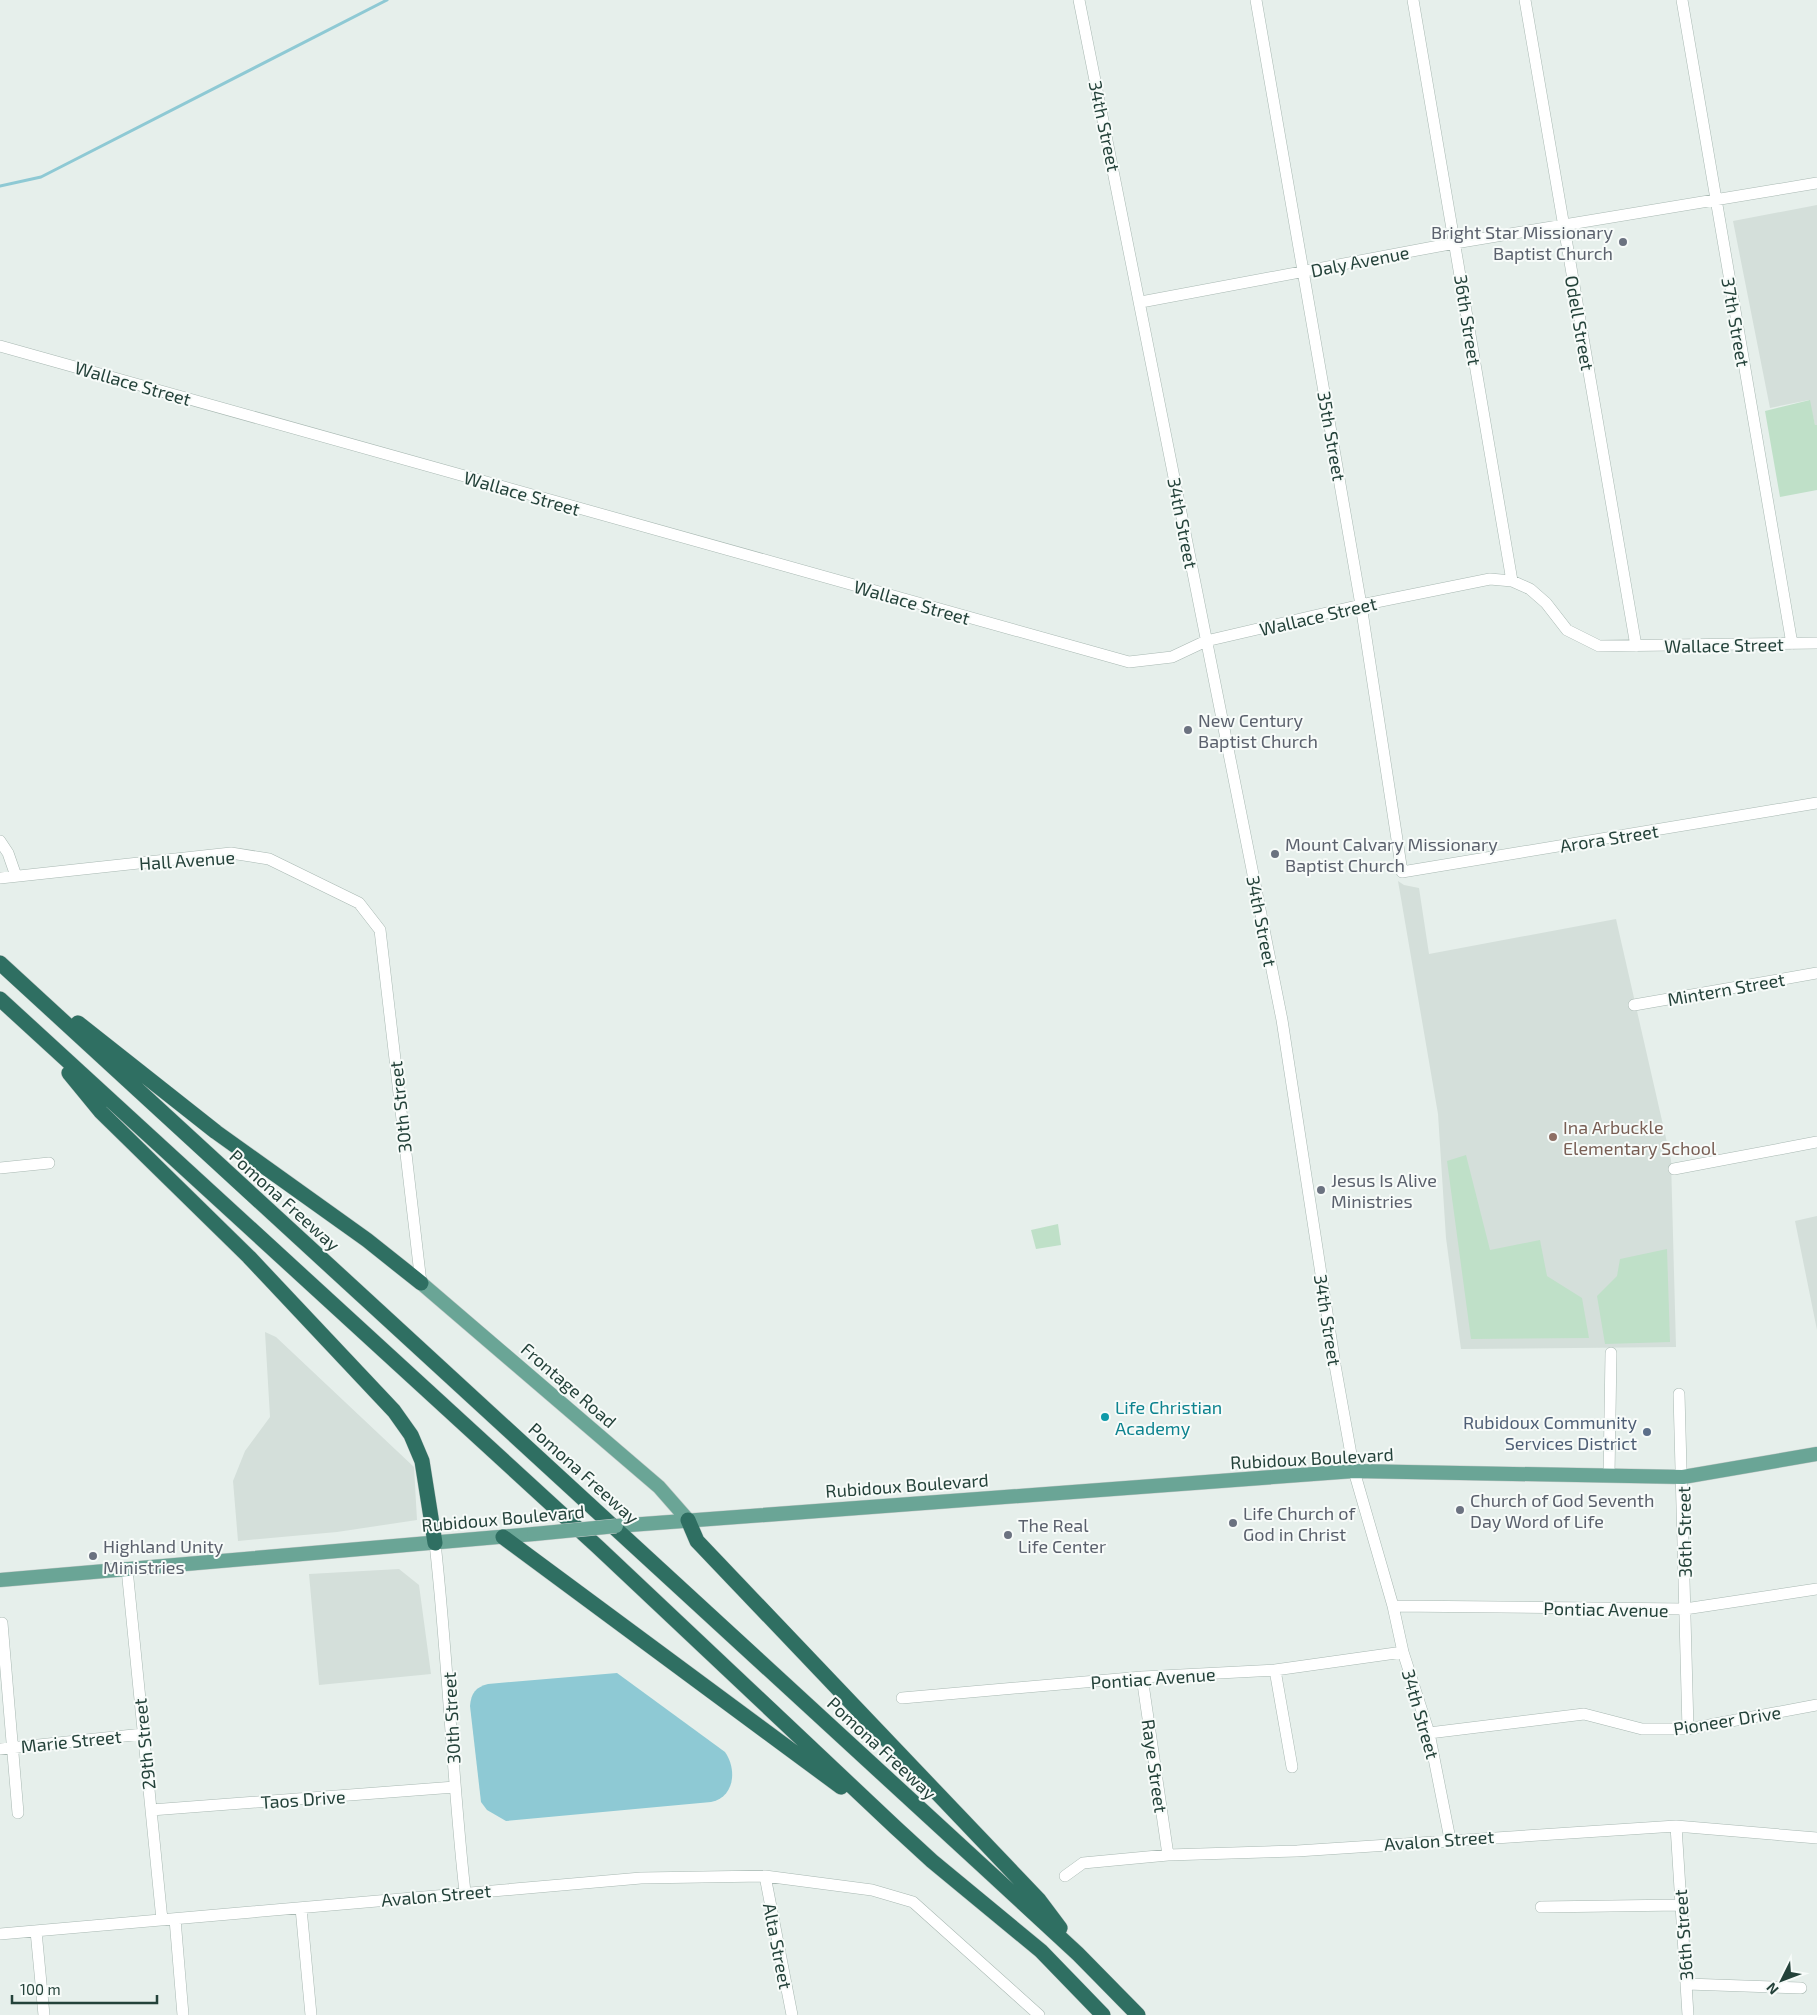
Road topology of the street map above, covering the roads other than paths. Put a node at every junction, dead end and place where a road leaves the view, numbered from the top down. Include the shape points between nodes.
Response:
1 (1079, 0) edge
2 (1256, 0) edge
3 (1413, 0) edge
4 (1525, 0) edge
5 (1682, 0) edge
6 (1817, 183) edge
7 (1715, 198) junction
8 (1564, 226) junction
9 (1455, 243) junction
10 (1304, 271) junction
11 (1141, 302) junction
12 (0, 346) edge
13 (1512, 581) junction
14 (1361, 605) junction
15 (1206, 642) junction
16 (1817, 643) edge
17 (1792, 644) junction
18 (1636, 646) junction
19 (1817, 803) edge
20 (0, 840) edge
21 (1402, 872) joint
22 (16, 876) junction
23 (0, 878) edge
24 (380, 930) joint
25 (0, 962) edge
26 (1817, 973) edge
27 (0, 999) edge
28 (1634, 1005) dead end
29 (42, 1038) junction
30 (1817, 1142) edge
31 (49, 1163) dead end
32 (0, 1168) edge
33 (1674, 1169) dead end
34 (421, 1283) junction
35 (1611, 1353) dead end
36 (1679, 1394) dead end
37 (1817, 1454) edge
38 (1354, 1471) junction
39 (1609, 1475) junction
40 (1683, 1477) junction
41 (688, 1520) junction
42 (502, 1537) junction
43 (435, 1543) junction
44 (127, 1569) junction
45 (0, 1580) edge
46 (1817, 1589) edge
47 (1393, 1606) junction
48 (1685, 1610) junction
49 (2, 1623) dead end
50 (1403, 1652) junction
51 (1275, 1670) junction
52 (1142, 1677) junction
53 (902, 1698) dead end
54 (1817, 1705) edge
55 (1688, 1729) junction
56 (1429, 1733) junction
57 (142, 1734) junction
58 (13, 1748) junction
59 (0, 1749) edge
60 (1292, 1766) dead end
61 (455, 1787) junction
62 (151, 1810) junction
63 (18, 1814) dead end
64 (1676, 1826) junction
65 (1817, 1838) edge
66 (1450, 1839) junction
67 (1168, 1855) junction
68 (932, 1861) junction
69 (765, 1876) junction
70 (1065, 1876) dead end
71 (465, 1892) junction
72 (1681, 1905) junction
73 (1541, 1907) dead end
74 (301, 1908) junction
75 (174, 1919) junction
76 (162, 1920) junction
77 (36, 1931) junction
78 (0, 1934) edge
79 (1078, 1954) junction
80 (1687, 1984) junction
81 (1802, 1988) dead end
82 (44, 2015) edge
83 (183, 2015) edge
84 (310, 2015) edge
85 (792, 2015) edge
86 (1039, 2015) edge
87 (1103, 2015) edge
88 (1138, 2015) edge
89 (1688, 2015) edge

1 - 11 street, 34th Street
2 - 10 street, 35th Street
3 - 9 street, 36th Street
4 - 8 street, Odell Street
5 - 7 street, 37th Street
6 - 7 street, Daly Avenue
7 - 8 street, Daly Avenue
7 - 17 street, 37th Street
8 - 9 street, Daly Avenue
8 - 18 street, Odell Street
9 - 10 street, Daly Avenue
9 - 13 street, 36th Street
10 - 11 street, Daly Avenue
10 - 14 street, 35th Street
11 - 15 street, 34th Street
12 - 15 street, Wallace Street via 1105,657 1129,662 1172,657
13 - 14 street, Wallace Street via 1490,579
13 - 18 street, Wallace Street via 1539,595 1567,630 1581,639 1599,646
14 - 15 street, Wallace Street
14 - 21 street, 35th Street
15 - 38 street, 34th Street via 1282,1020
16 - 17 street, Wallace Street
17 - 18 street, Wallace Street
19 - 21 street, Arora Street
20 - 22 street
22 - 23 street, Hall Avenue
22 - 24 street, Hall Avenue via 231,853 268,859 359,904
24 - 34 street, 30th Street
25 - 34 highway via 216,1132 367,1240
25 - 79 highway, Pomona Freeway
26 - 28 street, Mintern Street
27 - 29 highway
29 - 43 highway via 101,1112 249,1257 394,1411 411,1435 422,1461
29 - 68 highway via 593,1542
30 - 33 street
31 - 32 street
34 - 41 main road, Frontage Road via 659,1487
35 - 39 street
36 - 40 street, 36th Street
37 - 40 main road, Rubidoux Boulevard
38 - 39 main road, Rubidoux Boulevard
38 - 41 main road, Rubidoux Boulevard
38 - 47 street, 34th Street
39 - 40 main road, Rubidoux Boulevard
40 - 48 street, 36th Street
41 - 42 main road, Rubidoux Boulevard, bridge
41 - 79 highway via 695,1539 1039,1900
42 - 43 main road, Rubidoux Boulevard
42 - 68 highway via 817,1769
43 - 44 main road, Rubidoux Boulevard
43 - 61 street, 30th Street via 447,1654
44 - 45 main road, Rubidoux Boulevard
44 - 57 street, 29th Street
46 - 48 street, Pontiac Avenue
47 - 48 street, Pontiac Avenue
47 - 50 street, 34th Street
48 - 55 street, 36th Street
49 - 58 street
50 - 51 street, Pontiac Avenue
50 - 56 street, 34th Street
51 - 52 street, Pontiac Avenue
51 - 60 street
52 - 53 street, Pontiac Avenue
52 - 67 street, Raye Street
54 - 55 street, Pioneer Drive
55 - 56 street, Pioneer Drive via 1642,1729 1584,1714
56 - 66 street, 34th Street
57 - 58 street, Marie Street
57 - 62 street, 29th Street
58 - 59 street, Marie Street
58 - 63 street
61 - 62 street, Taos Drive
61 - 71 street, 30th Street
62 - 76 street, 29th Street
64 - 65 street, Avalon Street
64 - 66 street, Avalon Street
64 - 72 street, 36th Street
66 - 67 street, Avalon Street via 1297,1851
67 - 70 street, Avalon Street via 1083,1863
68 - 87 highway via 1041,1950
69 - 71 street, Avalon Street via 641,1878
69 - 85 street, Alta Street
69 - 86 street, Avalon Street via 872,1890 913,1902
71 - 74 street, Avalon Street
72 - 73 street
72 - 80 street, 36th Street
74 - 75 street, Avalon Street
74 - 84 street
75 - 76 street, Avalon Street
75 - 83 street
76 - 77 street, Avalon Street
77 - 78 street, Avalon Street
77 - 82 street
79 - 88 highway, Pomona Freeway
80 - 81 street
80 - 89 street, 36th Street

